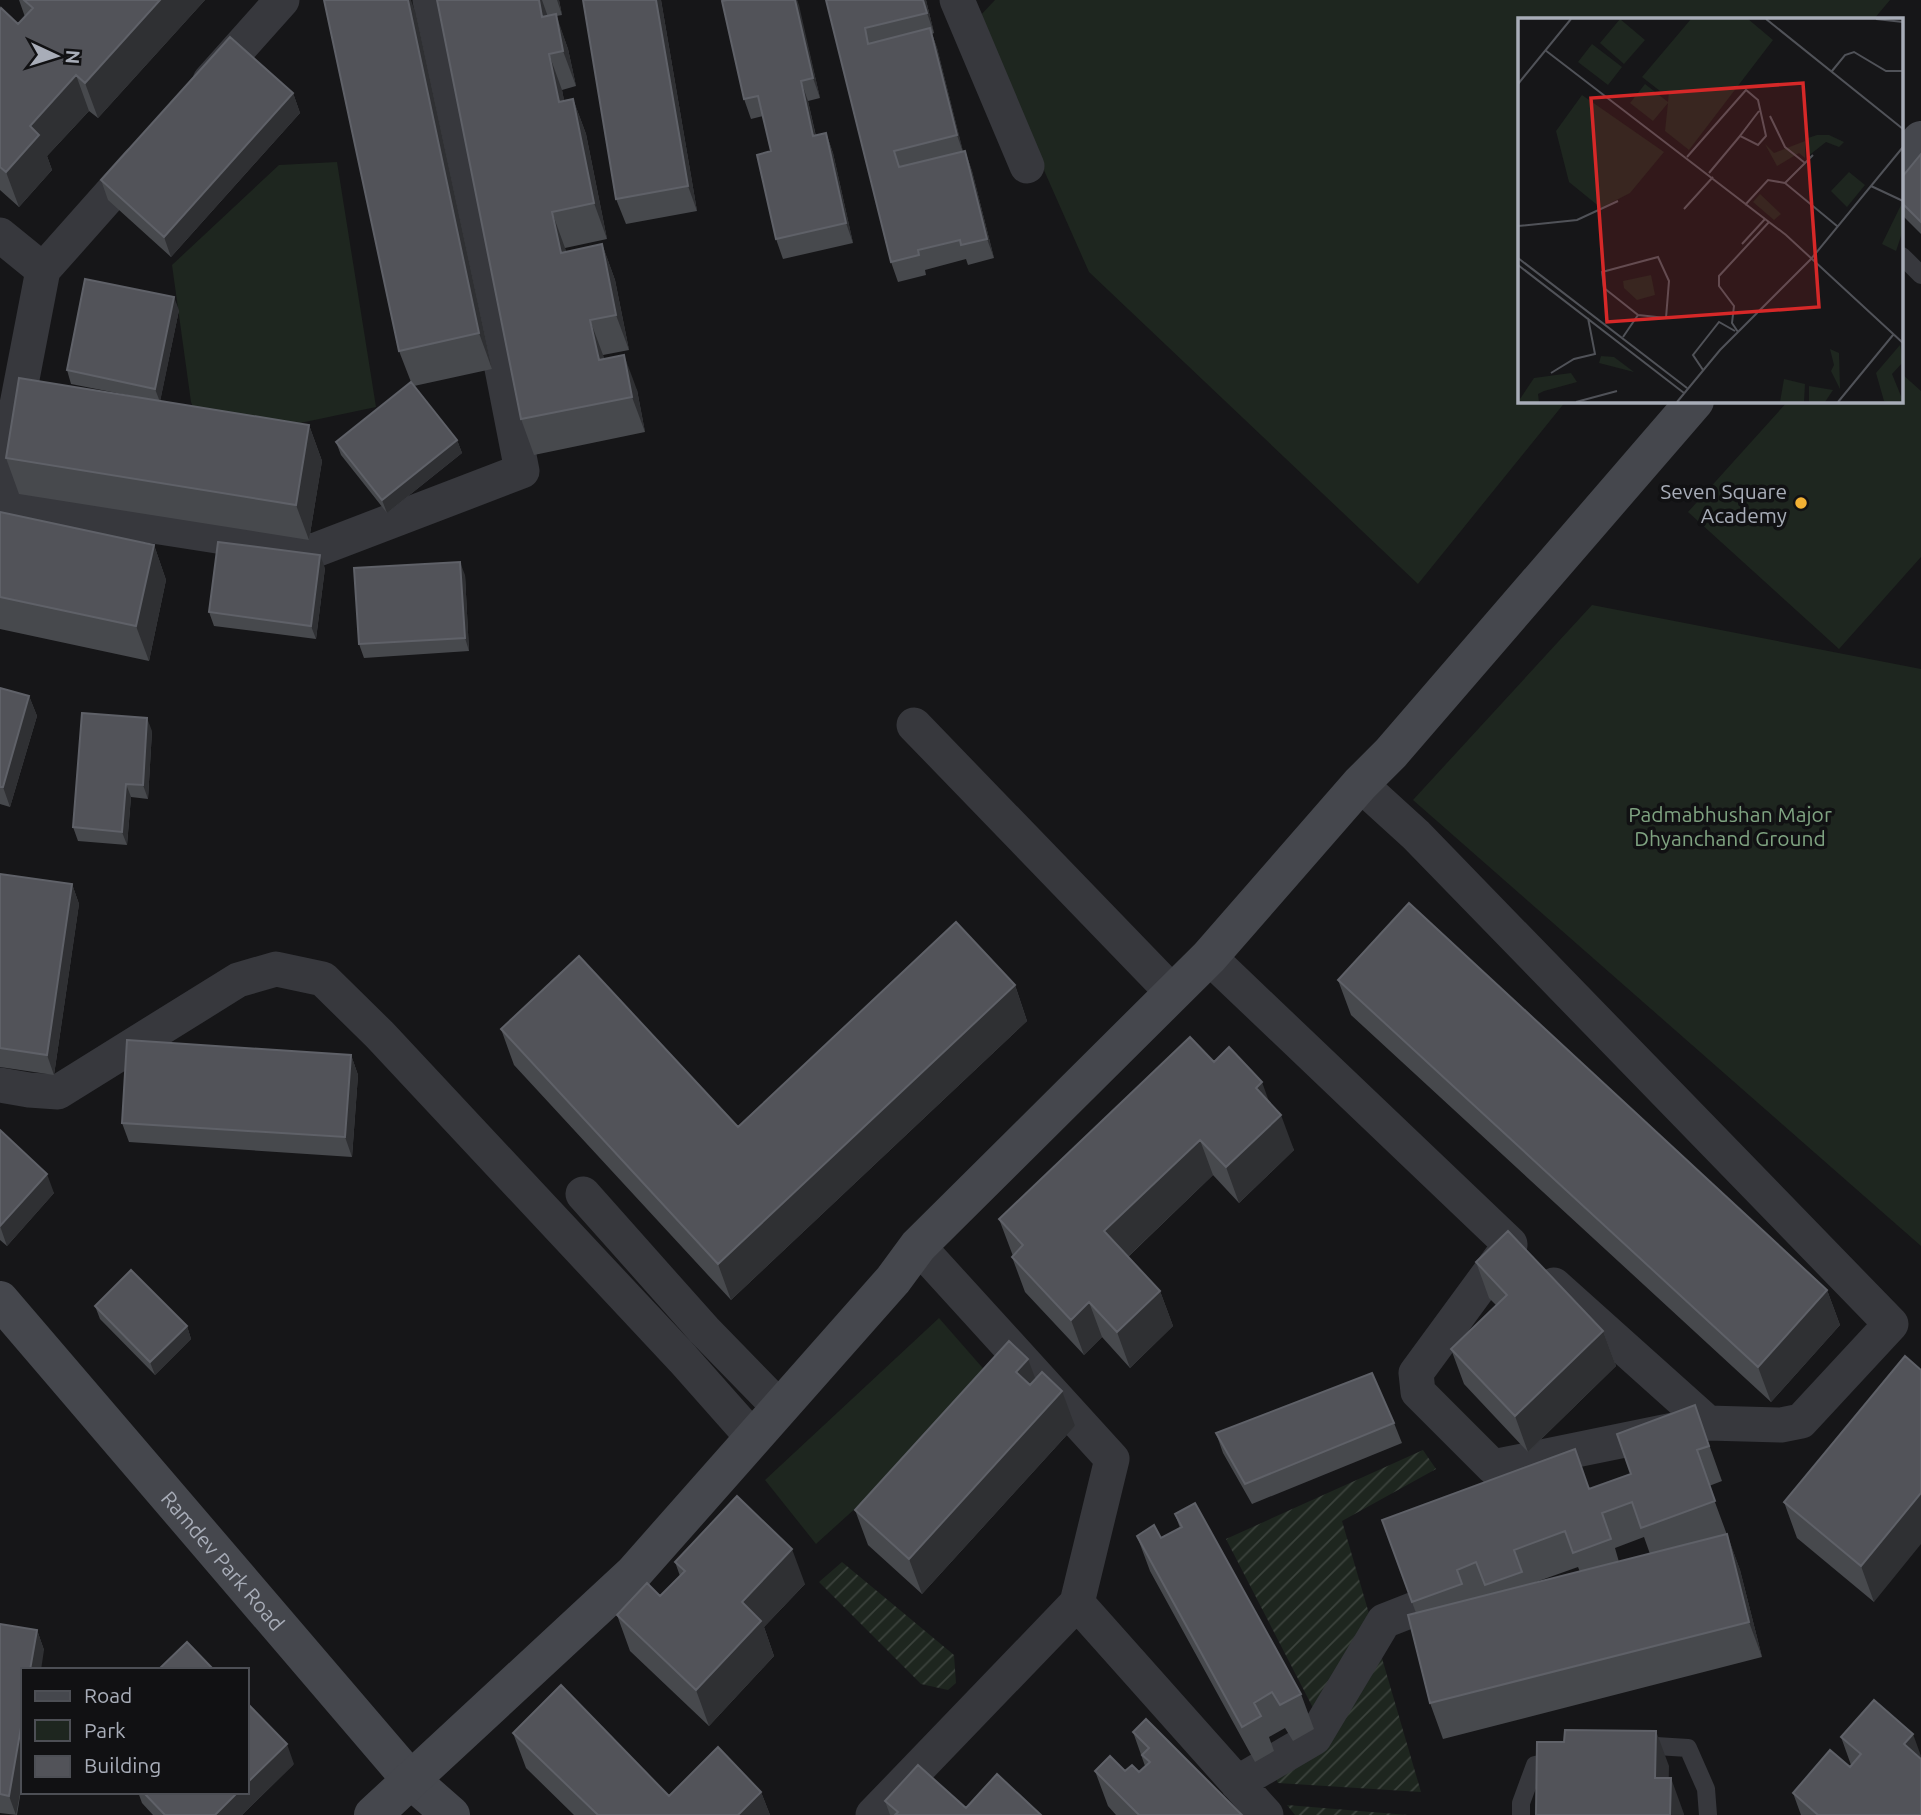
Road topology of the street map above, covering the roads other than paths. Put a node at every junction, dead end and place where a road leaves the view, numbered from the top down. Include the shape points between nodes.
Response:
1 (282, 0) edge
2 (430, 0) edge
3 (957, 0) edge
4 (190, 104) edge
5 (162, 135) edge
6 (1921, 140) edge
7 (1904, 160) edge
8 (1027, 166) dead end
9 (0, 235) edge
10 (1904, 258) edge
11 (43, 270) junction
12 (1921, 275) edge
13 (1694, 402) edge
14 (0, 493) edge
15 (0, 502) edge
16 (914, 725) dead end
17 (1360, 784) junction
18 (1209, 957) junction
19 (1173, 993) junction
20 (0, 1084) edge
21 (583, 1194) dead end
22 (1510, 1244) junction
23 (918, 1246) junction
24 (0, 1300) edge
25 (780, 1408) junction
26 (1708, 1423) junction
27 (753, 1438) junction
28 (1484, 1582) edge
29 (1077, 1603) junction
30 (1622, 1744) edge
31 (1572, 1756) edge
32 (411, 1780) junction
33 (1237, 1783) junction
34 (373, 1815) edge
35 (451, 1815) edge
36 (873, 1815) edge
37 (1266, 1815) edge
38 (1521, 1815) edge
39 (1708, 1815) edge

1 - 4 street
2 - 15 street via 522,471 313,551
3 - 8 street
5 - 11 street
6 - 7 street
9 - 11 street
10 - 12 lane
11 - 14 street
13 - 17 street
16 - 19 street
17 - 18 street
17 - 26 street via 1416,835 1891,1325 1801,1421 1781,1425
18 - 19 street
18 - 22 street
19 - 23 street
20 - 27 street via 58,1092 239,980 276,969 323,979
21 - 25 street
22 - 26 street
22 - 26 street via 1416,1373 1418,1392 1493,1467
23 - 25 street
23 - 29 street via 1112,1459
24 - 32 street, Ramdev Park Road
25 - 27 street
27 - 32 street via 633,1574
28 - 33 street via 1384,1621 1314,1738
29 - 33 street
29 - 36 street
30 - 39 lane via 1688,1748 1706,1789
31 - 38 lane via 1535,1765
32 - 34 street
32 - 35 street, Ramdev Park Road
33 - 37 street

